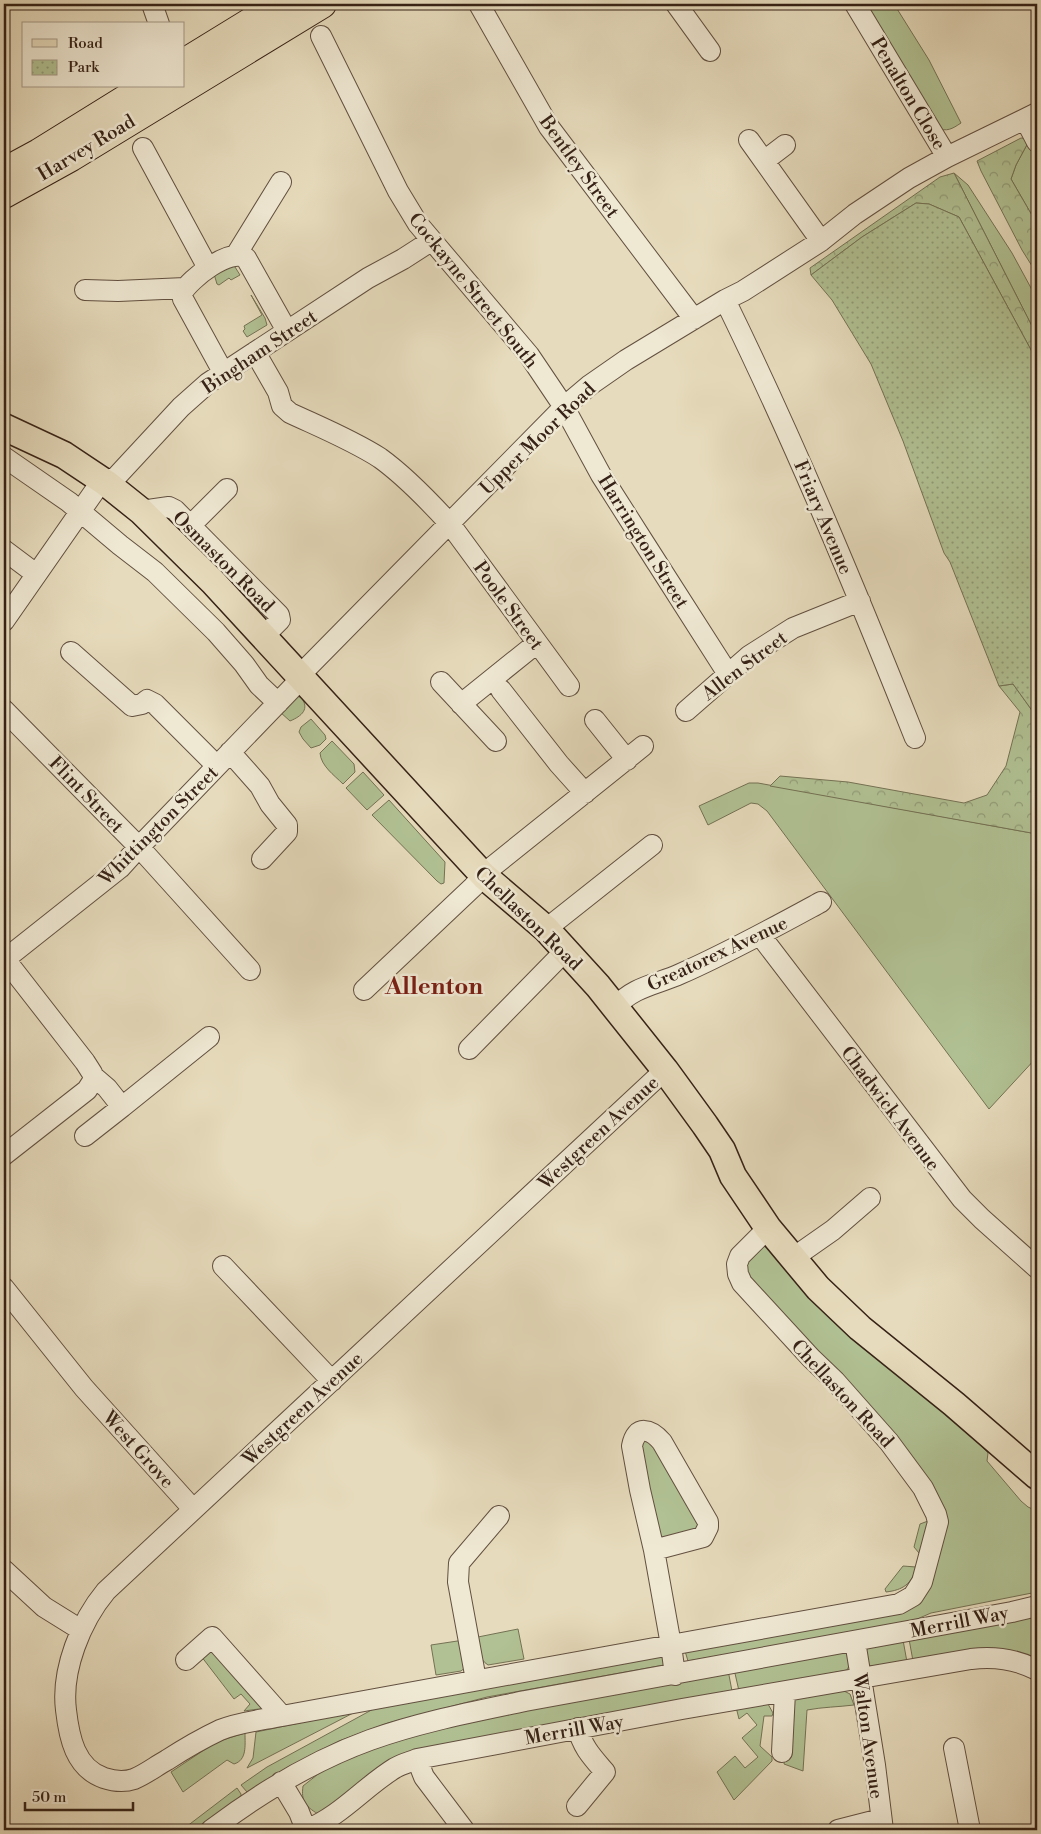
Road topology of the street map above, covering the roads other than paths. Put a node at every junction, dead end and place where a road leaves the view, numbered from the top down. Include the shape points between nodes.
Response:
1 (152, 4) edge
2 (280, 4) edge
3 (322, 4) edge
4 (478, 4) edge
5 (676, 4) edge
6 (855, 4) edge
7 (158, 22) edge
8 (321, 36) dead end
9 (710, 51) dead end
10 (185, 62) edge
11 (143, 88) edge
12 (184, 88) edge
13 (185, 88) edge
14 (1031, 116) edge
15 (749, 140) dead end
16 (1037, 142) edge
17 (785, 145) dead end
18 (143, 148) dead end
19 (947, 157) junction
20 (764, 161) junction
21 (4, 172) edge
22 (281, 182) dead end
23 (4, 194) edge
24 (431, 240) junction
25 (821, 241) junction
26 (236, 255) junction
27 (208, 268) junction
28 (185, 288) junction
29 (85, 290) dead end
30 (724, 300) junction
31 (694, 319) junction
32 (287, 331) junction
33 (254, 352) junction
34 (223, 372) junction
35 (564, 407) junction
36 (4, 427) edge
37 (4, 457) edge
38 (106, 483) junction
39 (227, 489) dead end
40 (79, 511) junction
41 (141, 511) junction
42 (450, 524) junction
43 (191, 525) junction
44 (4, 550) edge
45 (36, 574) junction
46 (860, 601) junction
47 (4, 621) edge
48 (264, 636) junction
49 (537, 643) junction
50 (71, 652) dead end
51 (728, 674) junction
52 (300, 676) junction
53 (441, 682) dead end
54 (569, 686) dead end
55 (502, 690) dead end
56 (278, 703) junction
57 (461, 704) junction
58 (4, 710) edge
59 (686, 711) dead end
60 (595, 720) dead end
61 (916, 738) dead end
62 (496, 741) dead end
63 (643, 746) dead end
64 (224, 759) junction
65 (627, 760) junction
66 (585, 793) junction
67 (652, 845) dead end
68 (139, 847) junction
69 (262, 859) dead end
70 (484, 876) junction
71 (821, 902) dead end
72 (546, 929) junction
73 (760, 934) junction
74 (567, 950) junction
75 (4, 959) edge
76 (250, 970) dead end
77 (364, 990) dead end
78 (616, 1007) junction
79 (209, 1037) dead end
80 (469, 1049) dead end
81 (665, 1070) junction
82 (94, 1078) junction
83 (122, 1107) junction
84 (85, 1136) dead end
85 (4, 1155) edge
86 (870, 1198) dead end
87 (768, 1228) junction
88 (793, 1258) junction
89 (223, 1266) dead end
90 (1037, 1268) edge
91 (4, 1288) edge
92 (332, 1381) junction
93 (1037, 1476) edge
94 (193, 1509) junction
95 (499, 1516) dead end
96 (654, 1550) junction
97 (4, 1570) edge
98 (924, 1577) joint
99 (1037, 1606) edge
100 (80, 1630) junction
101 (855, 1641) junction
102 (671, 1645) junction
103 (186, 1660) dead end
104 (1037, 1670) edge
105 (675, 1675) junction
106 (861, 1678) junction
107 (476, 1680) junction
108 (786, 1692) junction
109 (282, 1716) junction
110 (578, 1728) junction
111 (952, 1749) dead end
112 (782, 1752) dead end
113 (417, 1759) junction
114 (120, 1780) joint
115 (281, 1782) junction
116 (577, 1806) dead end
117 (882, 1824) edge
118 (211, 1830) edge
119 (306, 1830) edge
120 (464, 1830) edge
121 (838, 1830) edge
122 (970, 1830) edge

1 - 7 street
2 - 10 highway
3 - 13 highway, Harvey Road
4 - 31 street, Bentley Street via 549,127
5 - 9 street
6 - 19 street, Penalton Close
8 - 24 street, Cockayne Street South via 398,191
11 - 21 highway, Harvey Road
12 - 23 highway, Harvey Road
14 - 16 street
14 - 19 street, Upper Moor Road
15 - 20 street
17 - 20 street
18 - 27 street
19 - 25 street, Upper Moor Road via 909,178
20 - 25 street
22 - 26 street
24 - 32 street, Bingham Street
24 - 35 street, Cockayne Street South via 529,356
25 - 30 street, Upper Moor Road
26 - 27 street
26 - 32 street via 248,261
27 - 28 street
28 - 29 street
28 - 34 street via 183,299
30 - 31 street, Upper Moor Road
30 - 46 street, Friary Avenue via 796,449
31 - 35 street, Upper Moor Road via 626,360
32 - 33 street, Bingham Street
33 - 34 street, Bingham Street
33 - 42 street, Poole Street via 286,410 380,458
34 - 38 street, Bingham Street via 196,393 117,476
35 - 42 street, Upper Moor Road
35 - 51 street, Harrington Street via 601,474
36 - 38 main road, Osmaston Road via 64,455
37 - 40 street
38 - 40 street, Bingham Street via 96,489
38 - 41 main road, Osmaston Road
39 - 43 street
40 - 45 street, Bingham Street
40 - 56 street via 178,593
41 - 43 street, Osmaston Road via 169,507
41 - 48 main road, Osmaston Road
42 - 49 street, Poole Street
42 - 52 street, Upper Moor Road
43 - 48 street, Osmaston Road via 278,615 280,620
44 - 45 street
45 - 47 street, Bingham Street
46 - 51 street, Allen Street via 793,628 749,656
46 - 61 street, Friary Avenue
48 - 52 main road, Osmaston Road
49 - 54 street, Poole Street
49 - 57 street
50 - 64 street via 132,706 147,700 155,704
51 - 59 street, Allen Street
52 - 56 street, Whittington Street
52 - 70 main road, Chellaston Road
53 - 57 street
55 - 66 street
56 - 64 street, Whittington Street
57 - 62 street
58 - 68 street, Flint Street
60 - 65 street
63 - 65 street
64 - 68 street, Whittington Street
64 - 69 street via 260,786 287,825 287,832
65 - 66 street
66 - 70 street
67 - 72 street
68 - 75 street, Whittington Street via 120,868
68 - 76 street, Flint Street
70 - 72 main road, Chellaston Road
70 - 77 street
71 - 73 street, Greatorex Avenue
72 - 74 main road, Chellaston Road
73 - 78 street, Greatorex Avenue via 623,998
73 - 90 street, Chadwick Avenue via 962,1199
74 - 78 main road, Chellaston Road
74 - 80 street
75 - 82 street
78 - 81 main road, Chellaston Road
79 - 83 street
81 - 87 main road, Chellaston Road via 722,1150 733,1176
81 - 92 street, Westgreen Avenue
82 - 83 street
82 - 85 street via 87,1090
83 - 84 street
86 - 88 street
87 - 88 main road, Chellaston Road
87 - 98 street, Chellaston Road via 740,1256 737,1264 742,1283 871,1420 933,1504 938,1522
88 - 93 main road, Chellaston Road via 818,1288 860,1328
89 - 92 street
91 - 94 street, West Grove via 84,1388
92 - 94 street, Westgreen Avenue
94 - 100 street, Westgreen Avenue via 106,1591
95 - 107 street via 458,1568
96 - 96 street via 632,1446 633,1440 647,1430 662,1442 708,1522 703,1537
96 - 102 street
97 - 100 street via 44,1607
98 - 102 street, Merrill Way via 916,1593 899,1604
99 - 101 street, Merrill Way
100 - 114 street, Westgreen Avenue via 65,1688 70,1738 86,1768 101,1776
101 - 105 street, Merrill Way
101 - 106 street, Walton Avenue
102 - 105 street
102 - 107 street, Merrill Way
103 - 109 street via 212,1637
104 - 106 street via 1013,1660 983,1658
105 - 115 street, Merrill Way via 525,1701 411,1727 344,1750
106 - 108 street, Merrill Way
106 - 117 street, Walton Avenue
107 - 109 street, Merrill Way
108 - 110 street, Merrill Way
108 - 112 street
109 - 114 street, Merrill Way via 222,1729 148,1772
110 - 113 street, Merrill Way
110 - 116 street via 583,1745 605,1772
111 - 122 street
113 - 119 street, Merrill Way via 397,1767 331,1817
113 - 120 street via 424,1777
115 - 118 street, Merrill Way
115 - 119 street, Merrill Way
117 - 121 street

